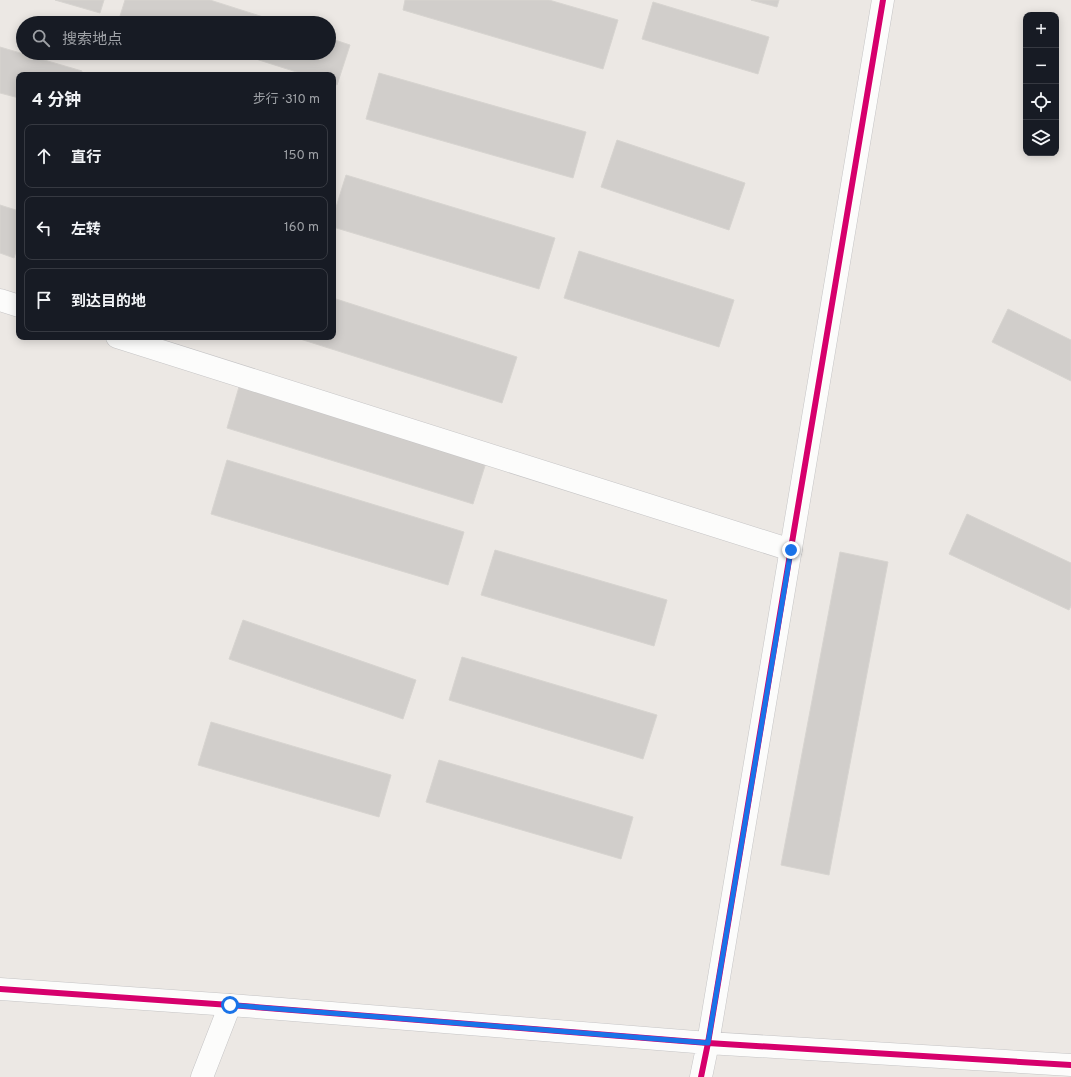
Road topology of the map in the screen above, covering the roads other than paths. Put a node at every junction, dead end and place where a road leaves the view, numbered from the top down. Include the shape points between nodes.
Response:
1 (883, 0) edge
2 (0, 300) edge
3 (16, 305) edge
4 (126, 340) edge
5 (791, 550) junction
6 (0, 989) edge
7 (230, 1005) junction
8 (708, 1043) junction
9 (1071, 1065) edge
10 (202, 1077) edge
11 (701, 1077) edge

1 - 5 street
2 - 3 street
4 - 5 street
5 - 8 street
6 - 7 street
7 - 8 street
7 - 10 street
8 - 9 street
8 - 11 street

